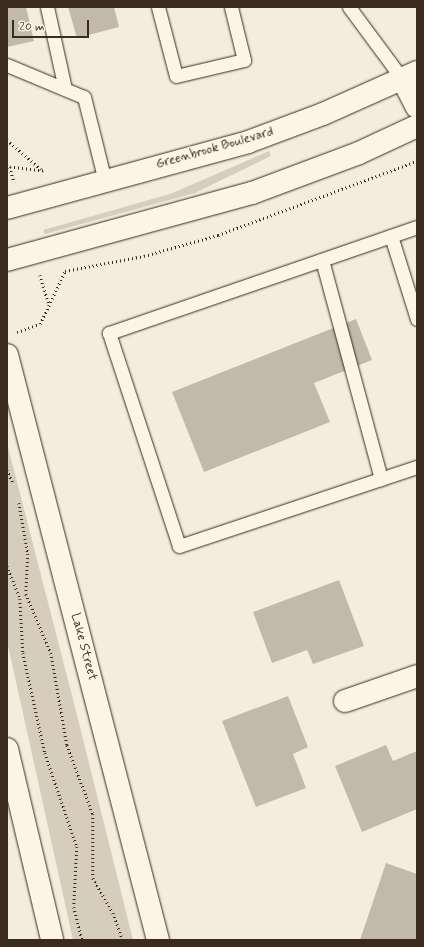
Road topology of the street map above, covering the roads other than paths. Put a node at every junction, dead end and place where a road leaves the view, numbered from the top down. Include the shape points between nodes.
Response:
1 (46, 7) edge
2 (158, 7) edge
3 (231, 7) edge
4 (349, 7) edge
5 (7, 65) edge
6 (410, 76) edge
7 (65, 89) junction
8 (417, 107) edge
9 (417, 126) edge
10 (105, 181) junction
11 (7, 208) edge
12 (417, 227) edge
13 (391, 236) junction
14 (7, 260) edge
15 (322, 260) junction
16 (417, 319) edge
17 (7, 355) edge
18 (417, 467) edge
19 (381, 479) junction
20 (417, 676) edge
21 (345, 701) dead end
22 (7, 750) edge
23 (52, 940) edge
24 (158, 940) edge

1 - 7 lane
2 - 3 lane via 176,76 244,60
4 - 6 lane
5 - 7 lane
6 - 8 main road
6 - 10 main road, Greenbrook Boulevard via 248,142
7 - 10 lane via 84,97
9 - 14 main road via 359,153 252,193
10 - 11 main road, Greenbrook Boulevard
12 - 13 lane
13 - 15 lane
13 - 16 lane
15 - 19 lane
15 - 19 lane via 109,333 179,546
17 - 24 main road, Lake Street
18 - 19 lane
20 - 21 main road
22 - 23 main road

